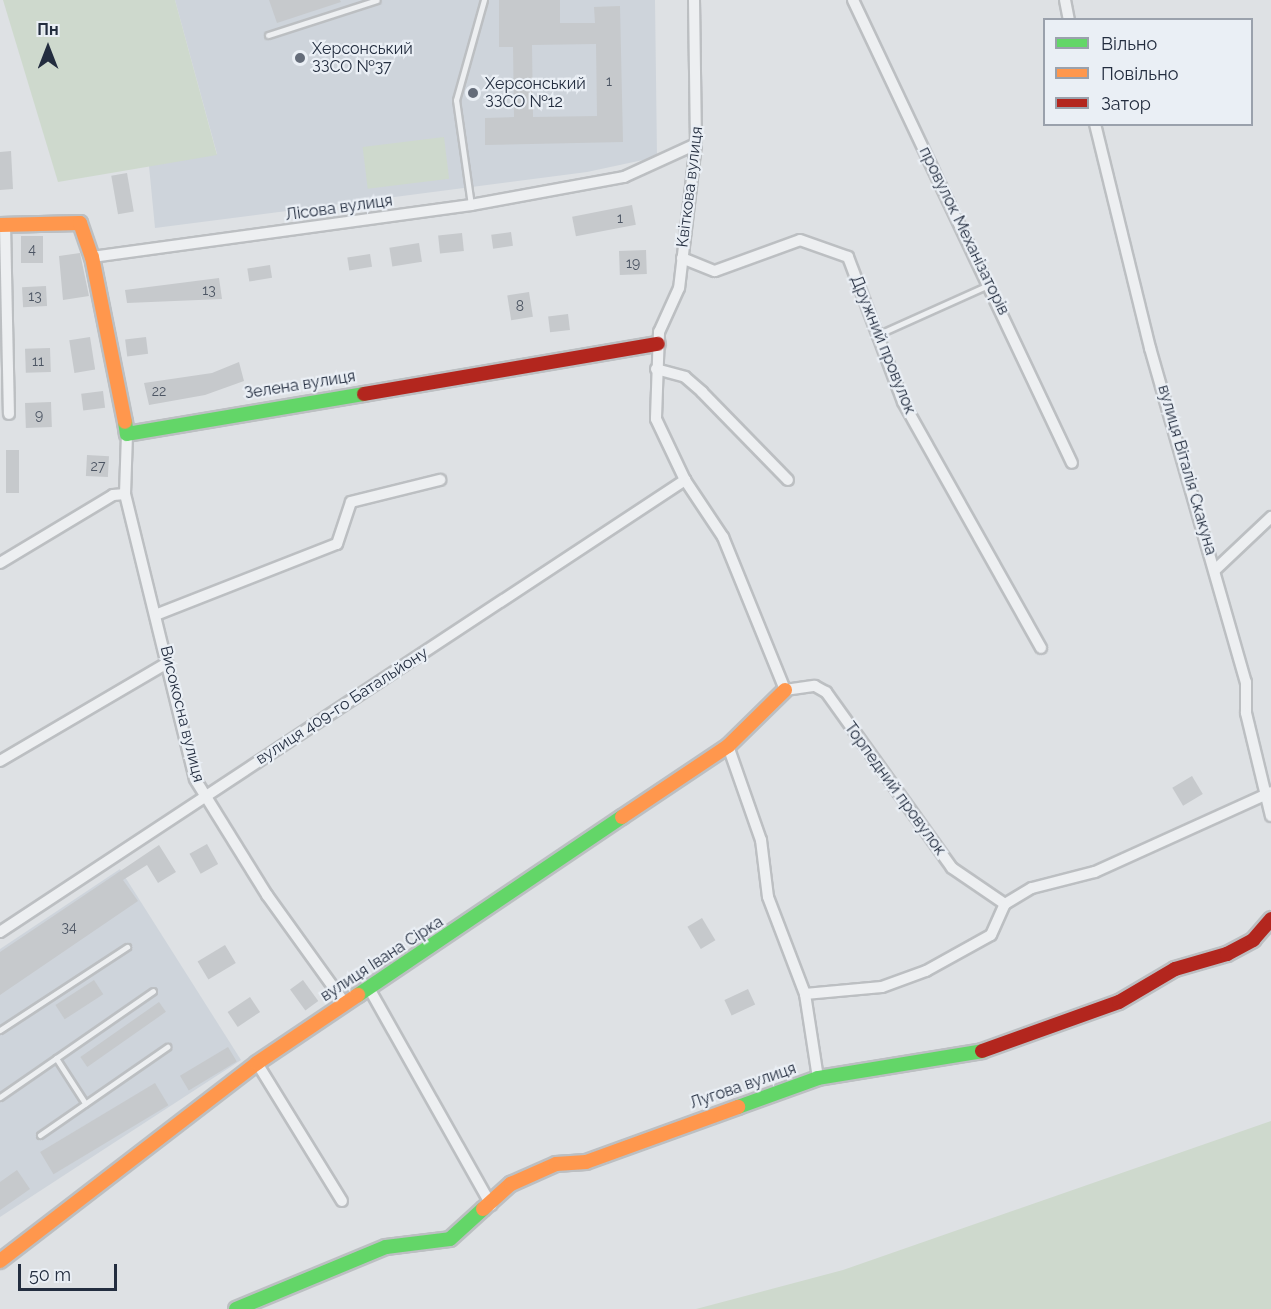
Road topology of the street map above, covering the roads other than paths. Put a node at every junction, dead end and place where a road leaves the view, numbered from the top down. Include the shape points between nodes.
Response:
1 (376, 0) edge
2 (484, 0) edge
3 (694, 0) edge
4 (853, 0) edge
5 (1065, 0) edge
6 (1069, 18) edge
7 (268, 35) dead end
8 (1095, 126) edge
9 (696, 144) junction
10 (471, 205) junction
11 (3, 225) edge
12 (92, 257) junction
13 (682, 258) junction
14 (990, 284) junction
15 (877, 335) junction
16 (658, 344) junction
17 (656, 369) junction
18 (9, 414) dead end
19 (127, 434) junction
20 (1072, 464) dead end
21 (440, 480) dead end
22 (685, 480) junction
23 (788, 480) dead end
24 (125, 494) junction
25 (1271, 517) edge
26 (0, 563) edge
27 (1216, 569) junction
28 (158, 614) junction
29 (1041, 648) dead end
30 (168, 663) junction
31 (785, 690) junction
32 (728, 746) junction
33 (0, 761) edge
34 (1267, 794) edge
35 (205, 796) junction
36 (1271, 816) edge
37 (1005, 904) junction
38 (1271, 919) edge
39 (0, 932) edge
40 (128, 947) dead end
41 (370, 990) junction
42 (153, 991) dead end
43 (805, 994) junction
44 (344, 1002) junction
45 (0, 1030) edge
46 (167, 1047) dead end
47 (56, 1058) junction
48 (257, 1063) junction
49 (818, 1078) junction
50 (0, 1097) edge
51 (85, 1103) junction
52 (40, 1135) dead end
53 (342, 1201) dead end
54 (491, 1205) junction
55 (0, 1261) edge
56 (236, 1309) edge

1 - 7 lane
2 - 10 lane via 456,100
3 - 9 street, Квіткова вулиця
4 - 14 street, провулок Механізаторів
5 - 6 street
8 - 27 street, вулиця Віталія Скакуна via 1150,348
9 - 10 street, Лісова вулиця via 624,177
9 - 13 street, Квіткова вулиця
10 - 12 street, Лісова вулиця
11 - 12 street via 80,224
11 - 18 street
12 - 19 street
13 - 15 street, Дружний провулок via 715,270 800,240 848,257
13 - 16 street, Квіткова вулиця via 679,288
14 - 15 lane
14 - 20 street, провулок Механізаторів
15 - 29 street, Дружний провулок via 903,402
16 - 17 street, Квіткова вулиця
16 - 19 street, Зелена вулиця
17 - 22 street, Квіткова вулиця via 656,419
17 - 23 street via 685,377
19 - 24 street, Високосна вулиця
21 - 28 street via 351,502 337,544
22 - 31 street, Квіткова вулиця via 723,537
22 - 35 street, вулиця 409-го Батальйону
24 - 26 street via 114,495
24 - 28 street, Високосна вулиця
25 - 27 street
27 - 34 street, вулиця Віталія Скакуна via 1246,682
28 - 30 street, Високосна вулиця
30 - 33 street
30 - 35 street, Високосна вулиця via 195,779
31 - 32 street, вулиця Івана Сірка
31 - 37 street, Торпедний провулок via 815,686 826,692 952,868
32 - 41 street, вулиця Івана Сірка
32 - 43 street via 761,840 768,897
34 - 36 street, вулиця Віталія Скакуна
34 - 37 street via 1095,872 1032,888
35 - 39 street, вулиця 409-го Батальйону
35 - 44 street, Високосна вулиця
37 - 43 street via 991,935 926,971 882,987
38 - 49 street, Лугова вулиця via 1253,940 1227,954 1175,969 1119,1002 990,1050
40 - 45 lane
41 - 44 street, вулиця Івана Сірка
41 - 54 street
42 - 47 lane
43 - 49 street
44 - 48 street, вулиця Івана Сірка
46 - 51 lane
47 - 50 lane
47 - 51 lane
48 - 53 street
48 - 55 street, вулиця Івана Сірка
49 - 54 street, Лугова вулиця via 586,1162 556,1164 512,1184
51 - 52 lane
54 - 56 street, Лугова вулиця via 450,1239 386,1247

